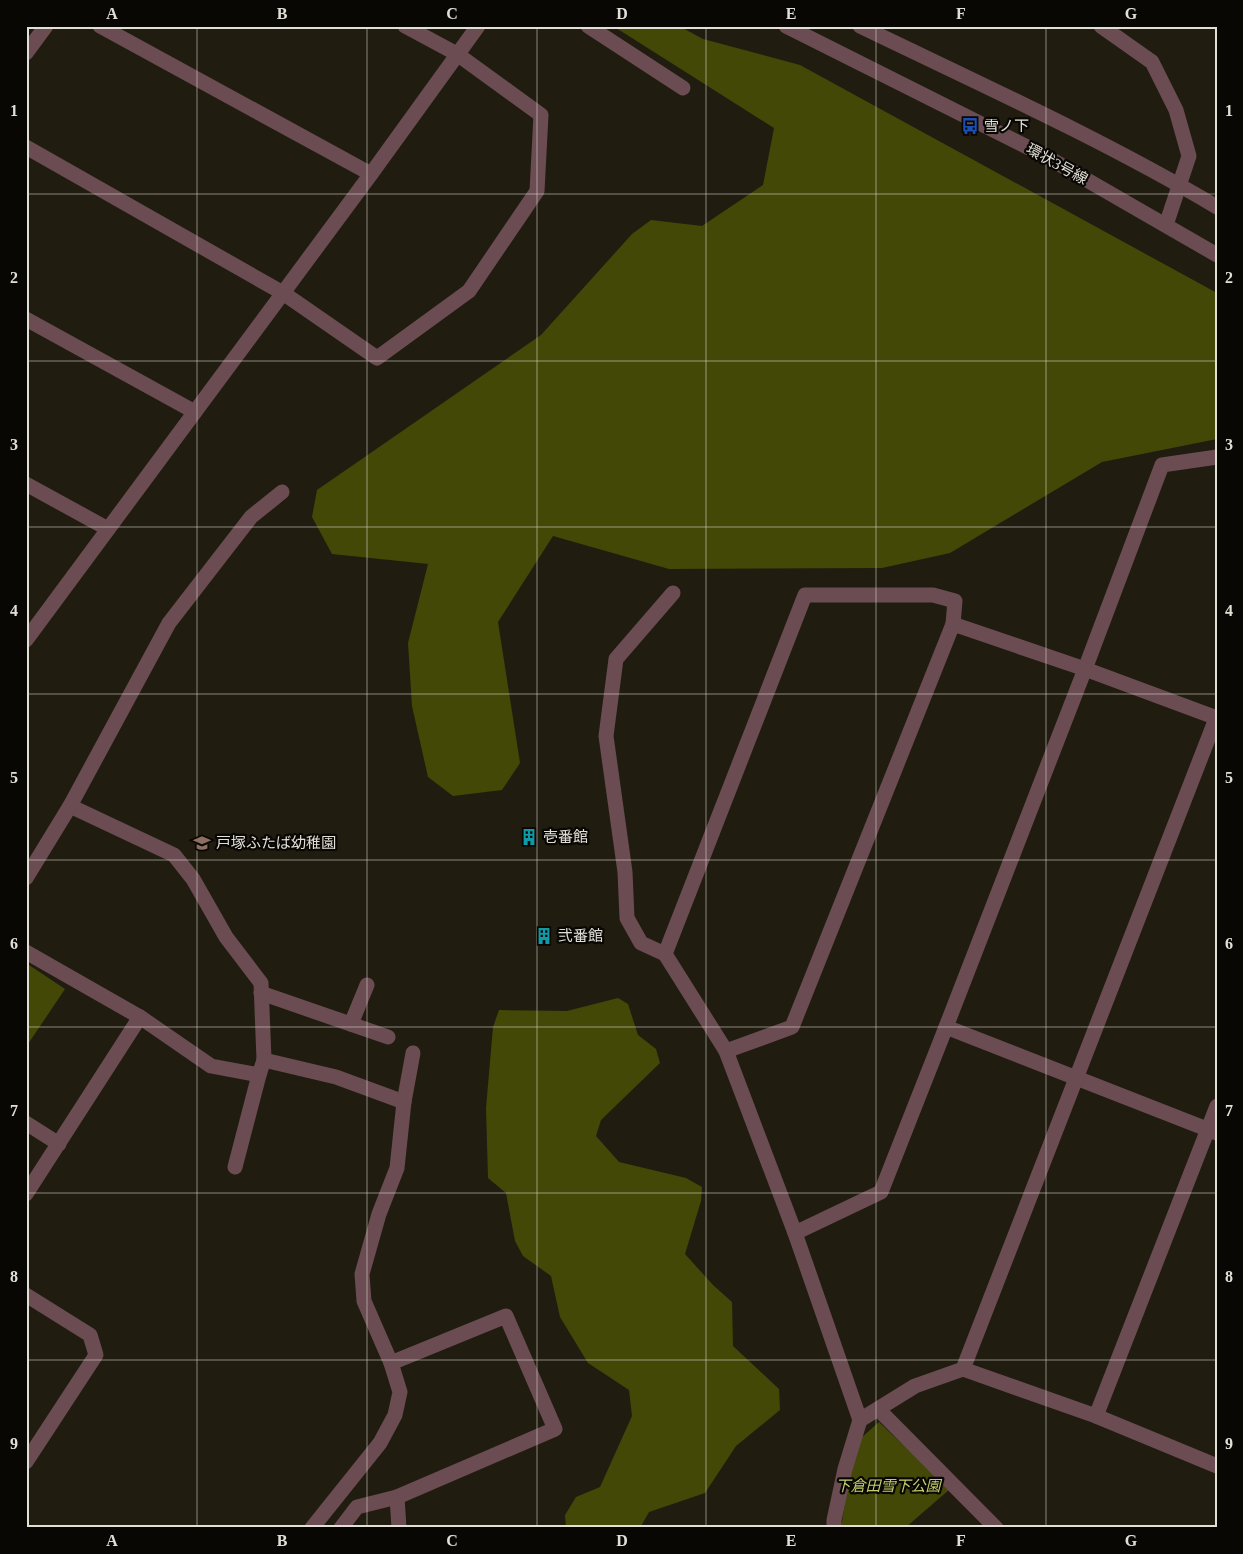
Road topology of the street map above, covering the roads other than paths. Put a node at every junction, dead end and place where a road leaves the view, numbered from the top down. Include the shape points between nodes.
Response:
1 (46, 26) edge
2 (100, 26) edge
3 (405, 26) edge
4 (478, 26) edge
5 (588, 26) edge
6 (786, 26) edge
7 (860, 26) edge
8 (1101, 26) edge
9 (26, 53) edge
10 (457, 54) junction
11 (683, 88) dead end
12 (26, 147) edge
13 (371, 174) junction
14 (1179, 184) junction
15 (1217, 207) edge
16 (1166, 225) junction
17 (1217, 255) edge
18 (283, 293) junction
19 (26, 319) edge
20 (195, 412) junction
21 (1217, 457) edge
22 (26, 484) edge
23 (282, 492) dead end
24 (108, 530) junction
25 (673, 593) dead end
26 (953, 624) junction
27 (26, 640) edge
28 (1086, 669) junction
29 (1217, 717) edge
30 (70, 806) junction
31 (26, 878) edge
32 (26, 952) edge
33 (665, 954) junction
34 (367, 985) dead end
35 (261, 993) junction
36 (140, 1017) junction
37 (351, 1024) junction
38 (946, 1026) junction
39 (388, 1037) dead end
40 (726, 1052) junction
41 (413, 1053) dead end
42 (264, 1060) junction
43 (259, 1074) junction
44 (1076, 1079) junction
45 (404, 1102) junction
46 (1217, 1106) edge
47 (26, 1123) edge
48 (1212, 1132) edge
49 (59, 1144) junction
50 (235, 1167) dead end
51 (26, 1194) edge
52 (795, 1233) junction
53 (26, 1295) edge
54 (391, 1364) junction
55 (963, 1369) junction
56 (878, 1410) junction
57 (1096, 1416) junction
58 (860, 1420) junction
59 (26, 1462) edge
60 (1217, 1466) edge
61 (398, 1497) junction
62 (312, 1528) edge
63 (341, 1528) edge
64 (399, 1528) edge
65 (834, 1528) edge
66 (996, 1528) edge

1 - 9 street
2 - 13 street
3 - 10 street
4 - 10 street
5 - 11 street
6 - 16 street, 環状3号線 via 1047,157
7 - 14 street via 1052,118
8 - 14 street via 1152,62 1176,110 1189,156
10 - 13 street
10 - 18 street via 541,115 537,191 469,292 377,358
12 - 18 street
13 - 18 street
14 - 15 street
14 - 16 street
16 - 17 street, 環状3号線
18 - 20 street
19 - 20 street
20 - 24 street
21 - 28 street via 1162,465
22 - 24 street
23 - 30 street via 251,517 169,623
24 - 27 street
25 - 33 street via 616,660 606,736 626,872 627,918 641,943
26 - 28 street
26 - 33 street via 955,602 934,595 805,595
26 - 40 street via 792,1027
28 - 29 street
28 - 38 street
29 - 44 street
30 - 31 street
30 - 35 street via 174,855 193,879 226,937 261,983
32 - 36 street
33 - 40 street
34 - 37 street
35 - 37 street
35 - 42 street
36 - 43 street via 211,1066
36 - 49 street
37 - 39 street
38 - 44 street
38 - 52 street via 881,1192
40 - 52 street
41 - 45 street
42 - 43 street
42 - 45 street via 336,1077
43 - 50 street
44 - 48 street
44 - 55 street
45 - 54 street via 397,1168 379,1214 362,1274 364,1301
46 - 48 street
47 - 49 street
48 - 57 street
49 - 51 street
52 - 58 street
53 - 59 street via 90,1335 96,1355
54 - 61 street via 506,1316 555,1429
54 - 62 street via 400,1392 395,1415 380,1444
55 - 56 street via 915,1386
55 - 57 street
56 - 58 street
56 - 66 street
57 - 60 street
58 - 65 street via 845,1470
61 - 63 street via 358,1507
61 - 64 street

